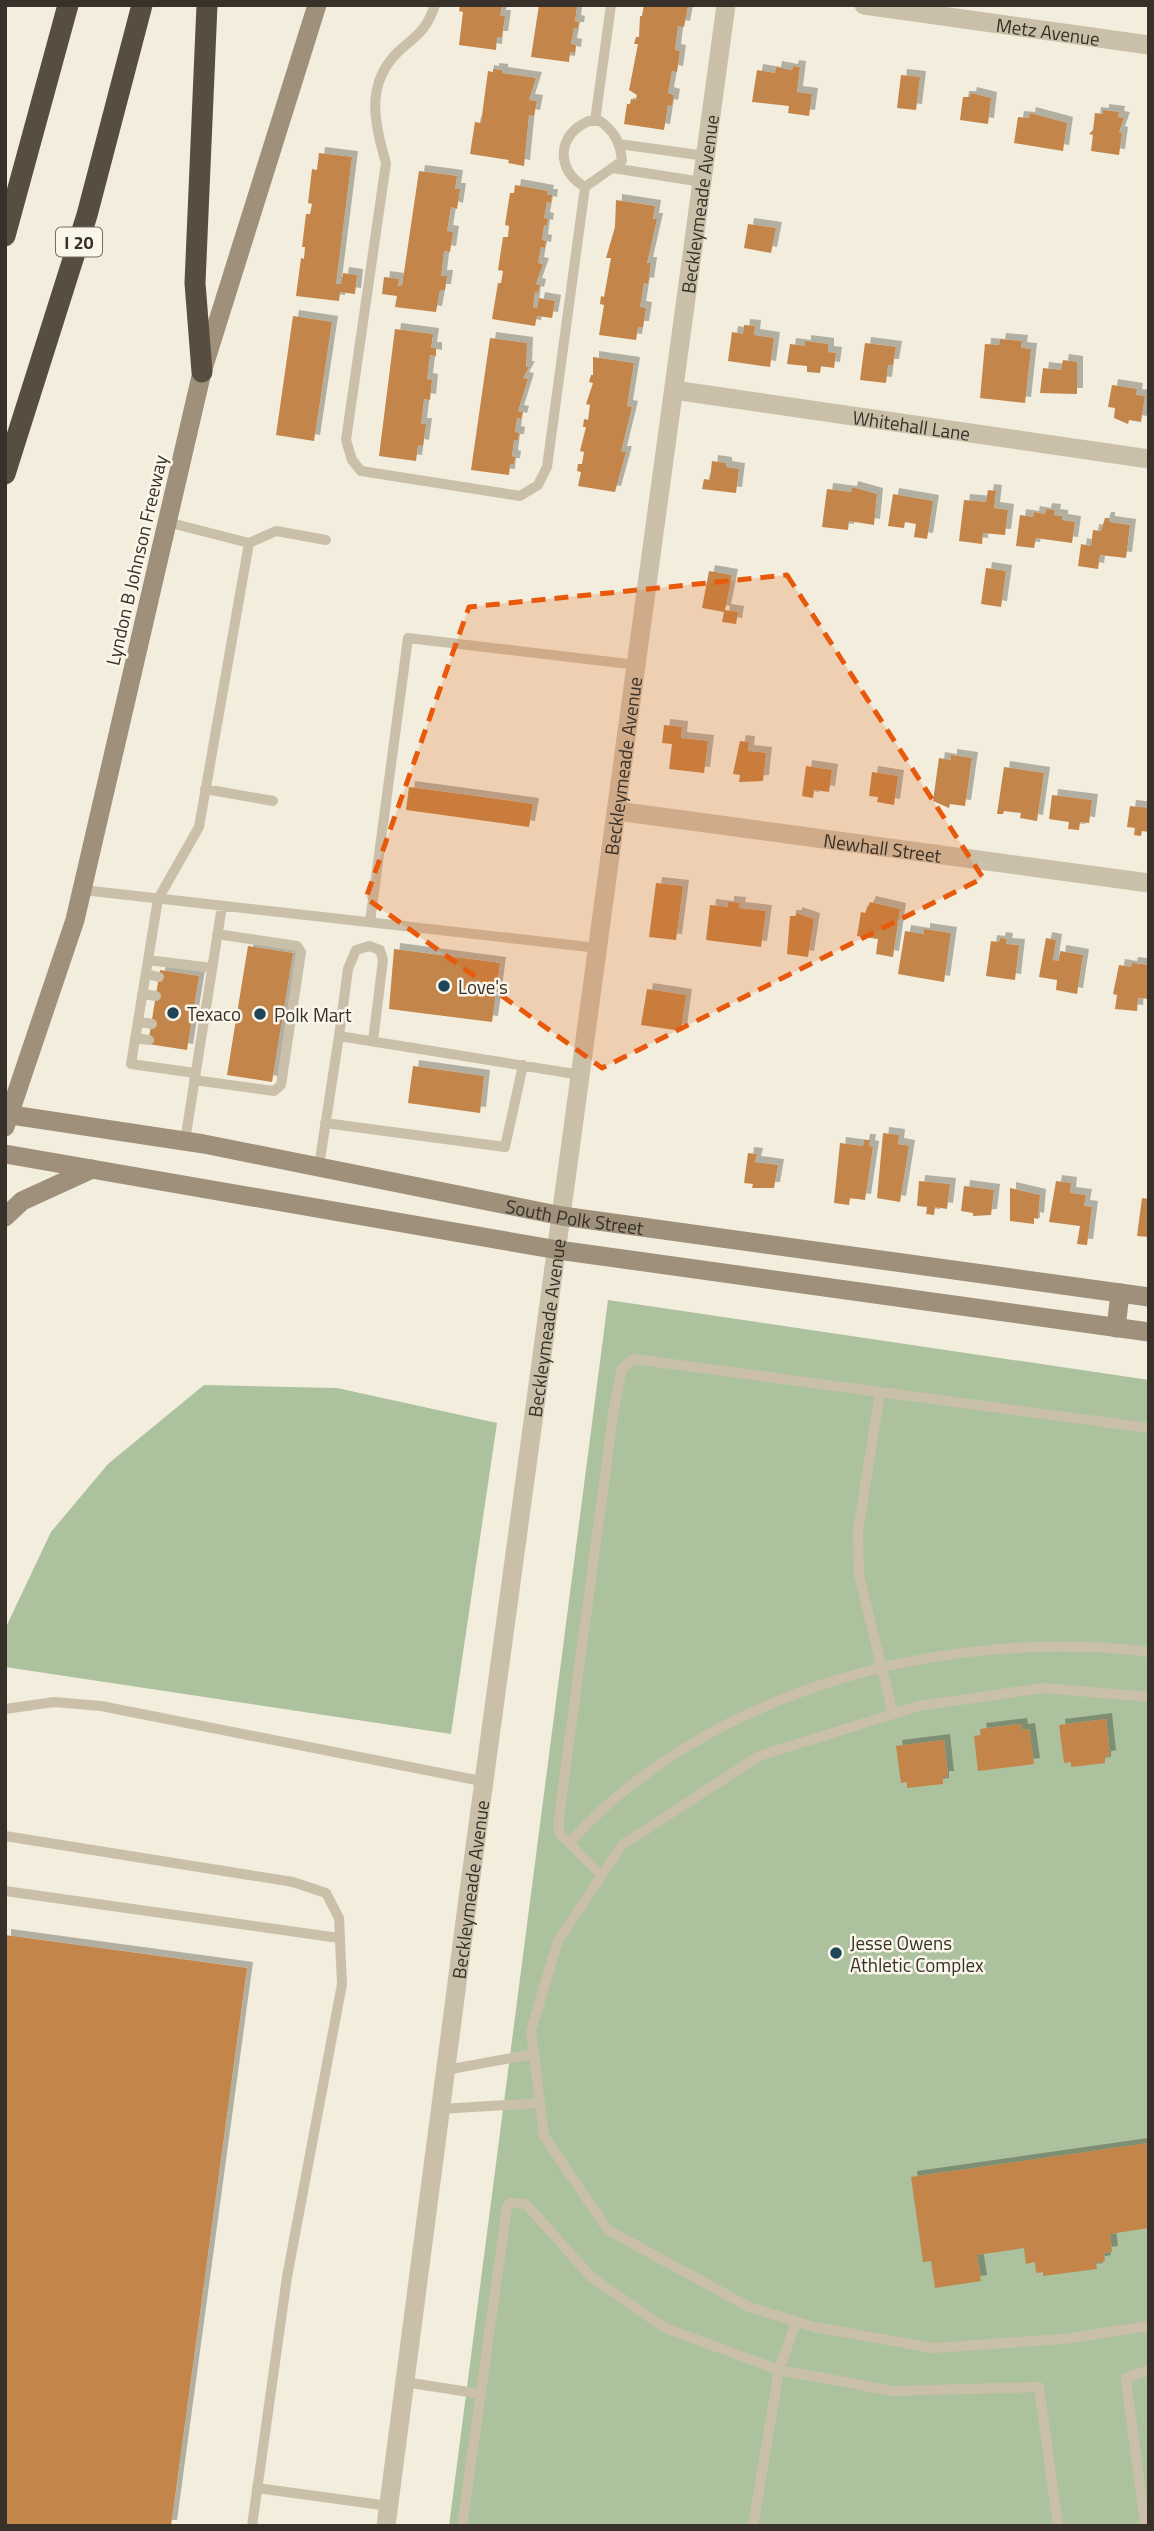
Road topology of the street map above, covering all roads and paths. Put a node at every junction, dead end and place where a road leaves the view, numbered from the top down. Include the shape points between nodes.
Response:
1 (68, 5) edge
2 (142, 5) edge
3 (207, 5) edge
4 (317, 5) edge
5 (435, 5) edge
6 (611, 5) edge
7 (726, 5) edge
8 (864, 5) edge
9 (1149, 44) edge
10 (595, 121) junction
11 (619, 144) junction
12 (706, 156) junction
13 (613, 168) junction
14 (702, 182) junction
15 (585, 187) junction
16 (5, 236) edge
17 (202, 372) junction
18 (674, 390) junction
19 (1149, 459) edge
20 (5, 474) edge
21 (167, 522) junction
22 (327, 540) dead end
23 (249, 543) junction
24 (637, 666) junction
25 (205, 789) junction
26 (273, 801) dead end
27 (617, 811) junction
28 (1149, 883) edge
29 (83, 890) junction
30 (158, 899) junction
31 (222, 906) junction
32 (370, 922) junction
33 (218, 934) junction
34 (598, 948) junction
35 (148, 960) junction
36 (212, 968) junction
37 (146, 974) junction
38 (159, 977) dead end
39 (198, 982) dead end
40 (209, 984) junction
41 (142, 994) junction
42 (156, 996) dead end
43 (195, 1002) dead end
44 (206, 1003) junction
45 (138, 1021) junction
46 (152, 1024) dead end
47 (191, 1030) dead end
48 (202, 1031) junction
49 (339, 1036) junction
50 (135, 1038) junction
51 (149, 1040) dead end
52 (373, 1041) junction
53 (188, 1046) dead end
54 (200, 1048) junction
55 (523, 1065) junction
56 (581, 1075) junction
57 (195, 1077) junction
58 (7, 1119) edge
59 (325, 1123) junction
60 (185, 1141) junction
61 (5, 1154) edge
62 (319, 1166) junction
63 (93, 1169) junction
64 (562, 1216) junction
65 (5, 1217) edge
66 (558, 1250) junction
67 (1120, 1293) junction
68 (1149, 1297) edge
69 (1116, 1328) junction
70 (1149, 1332) edge
71 (880, 1392) junction
72 (1149, 1428) edge
73 (1149, 1652) edge
74 (880, 1667) junction
75 (1149, 1697) edge
76 (5, 1709) edge
77 (893, 1714) junction
78 (486, 1782) junction
79 (5, 1836) edge
80 (569, 1843) junction
81 (602, 1876) junction
82 (5, 1891) edge
83 (340, 1938) junction
84 (533, 2054) junction
85 (446, 2070) junction
86 (540, 2103) junction
87 (440, 2109) junction
88 (796, 2322) junction
89 (1149, 2326) edge
90 (779, 2370) junction
91 (1149, 2370) edge
92 (405, 2382) junction
93 (481, 2394) junction
94 (257, 2488) junction
95 (388, 2516) edge
96 (252, 2526) edge
97 (462, 2526) edge
98 (753, 2526) edge
99 (1058, 2526) edge
100 (1145, 2526) edge

1 - 16 highway
2 - 20 highway, I 20 via 87,215
3 - 17 highway via 195,283
4 - 17 main road, Lyndon B Johnson Freeway
5 - 15 lane via 416,40 385,67 374,95 376,130 386,163 346,440 361,471 520,496 538,485 547,467
6 - 10 lane
7 - 12 street, Beckleymeade Avenue
8 - 9 street, Metz Avenue
10 - 11 lane via 609,128
10 - 15 lane via 570,133 562,153 568,174
11 - 12 lane
11 - 13 lane via 622,161
12 - 14 street, Beckleymeade Avenue
13 - 14 lane
13 - 15 lane
14 - 18 street, Beckleymeade Avenue
17 - 21 main road, Lyndon B Johnson Freeway
18 - 19 street, Whitehall Lane
18 - 24 street, Beckleymeade Avenue
21 - 23 lane
21 - 29 main road, Lyndon B Johnson Freeway
22 - 23 lane via 276,531
23 - 25 lane
24 - 27 street, Beckleymeade Avenue
24 - 32 lane via 408,638
25 - 26 lane
25 - 30 lane via 199,827
27 - 28 street, Newhall Street
27 - 34 street, Beckleymeade Avenue
29 - 30 lane
29 - 58 main road, Lyndon B Johnson Freeway
30 - 31 lane
30 - 35 lane
31 - 32 lane
31 - 33 lane
32 - 34 lane
33 - 36 lane
33 - 57 lane via 297,946 302,952 281,1085 274,1091
34 - 56 street, Beckleymeade Avenue
35 - 36 lane
35 - 37 lane
36 - 40 lane
37 - 38 lane
37 - 41 lane
39 - 40 lane
40 - 44 lane
41 - 42 lane
41 - 45 lane
43 - 44 lane
44 - 48 lane
45 - 46 lane
45 - 50 lane
47 - 48 lane
48 - 54 lane
49 - 52 lane
49 - 52 lane via 348,969 356,950 369,946 380,950 383,960
49 - 59 lane
50 - 51 lane
50 - 57 lane via 131,1064
52 - 55 lane
53 - 54 lane
54 - 57 lane
55 - 56 lane
55 - 59 lane via 505,1147
56 - 64 street, Beckleymeade Avenue
57 - 60 lane
58 - 60 main road, South Polk Street
59 - 62 lane
60 - 62 main road, South Polk Street
61 - 63 main road, South Polk Street
62 - 64 main road, South Polk Street
63 - 65 main road via 22,1201
63 - 66 main road, South Polk Street
64 - 66 street, Beckleymeade Avenue
64 - 67 main road, South Polk Street
66 - 69 main road, South Polk Street
66 - 78 street, Beckleymeade Avenue
67 - 68 main road, South Polk Street
67 - 69 main road
69 - 70 main road, South Polk Street
71 - 72 lane
71 - 74 lane via 858,1531 859,1575
71 - 80 lane via 634,1359 622,1368 558,1825
73 - 74 lane via 1011,1646
74 - 77 lane
74 - 80 lane via 761,1708 663,1759 603,1806
75 - 77 lane via 1043,1688
76 - 78 lane via 54,1702 102,1706
77 - 81 lane via 759,1756 622,1844
78 - 85 street, Beckleymeade Avenue
79 - 83 lane via 293,1882 326,1894 339,1918
80 - 81 lane
81 - 84 lane via 558,1941 531,2031
82 - 83 lane
83 - 94 lane via 342,1984 287,2277
84 - 85 lane
84 - 86 lane
85 - 87 street, Beckleymeade Avenue
86 - 87 lane
86 - 88 lane via 544,2136 608,2230 750,2307
87 - 92 street, Beckleymeade Avenue
88 - 89 lane via 933,2348 1063,2339
88 - 90 lane
90 - 93 lane via 665,2328 591,2277 526,2204 510,2203
90 - 98 lane
90 - 99 lane via 893,2391 1039,2387
91 - 100 lane via 1126,2378
92 - 93 lane
92 - 95 street, Beckleymeade Avenue
93 - 97 lane
94 - 95 lane
94 - 96 lane

